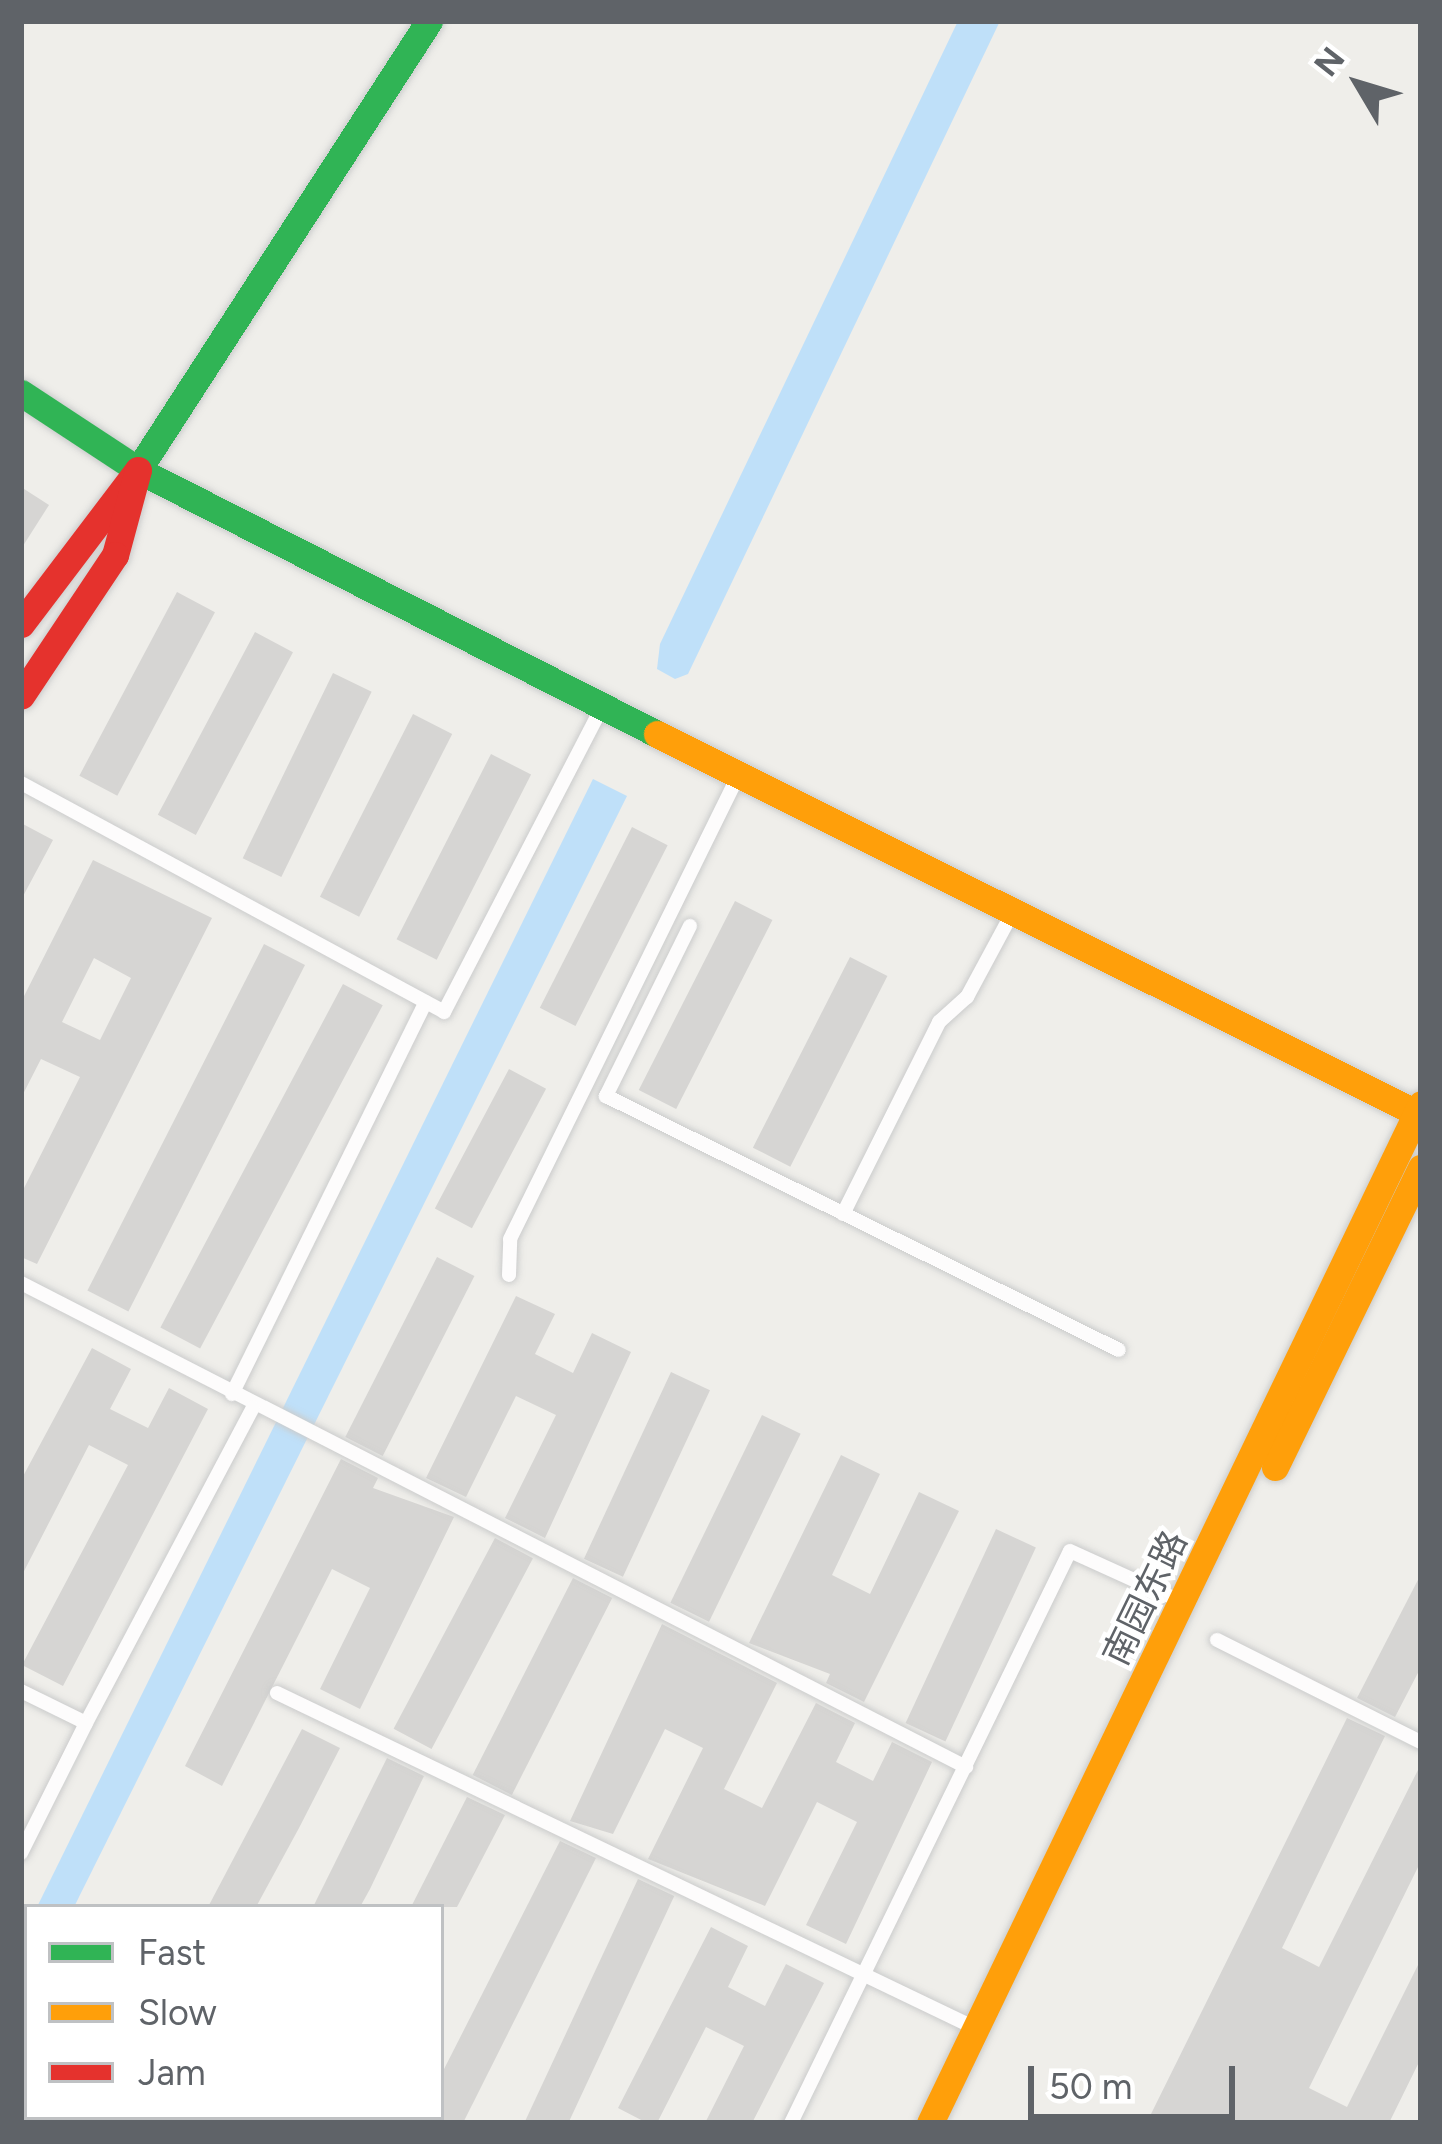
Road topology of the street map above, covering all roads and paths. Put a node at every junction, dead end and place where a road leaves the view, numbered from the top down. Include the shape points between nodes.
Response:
1 (430, 21) edge
2 (21, 393) edge
3 (138, 470) junction
4 (21, 624) edge
5 (21, 696) edge
6 (602, 706) junction
7 (738, 776) junction
8 (21, 784) edge
9 (1011, 915) junction
10 (690, 926) dead end
11 (426, 1002) junction
12 (1419, 1111) edge
13 (1421, 1168) edge
14 (843, 1214) junction
15 (509, 1275) dead end
16 (21, 1283) edge
17 (1119, 1350) dead end
18 (232, 1394) junction
19 (253, 1407) junction
20 (1183, 1602) junction
21 (1216, 1640) dead end
22 (21, 1691) edge
23 (277, 1694) dead end
24 (86, 1723) junction
25 (1421, 1742) edge
26 (966, 1767) junction
27 (21, 1853) edge
28 (862, 1975) junction
29 (976, 2029) junction
30 (791, 2123) edge
31 (930, 2123) edge
32 (956, 2123) edge

1 - 3 street
2 - 3 street
3 - 4 street
3 - 5 street via 115,555
3 - 6 street
6 - 7 street
6 - 11 lane via 444,1012
7 - 9 street
7 - 15 lane via 510,1239
8 - 11 lane
9 - 12 street
9 - 14 lane via 967,997 939,1022
10 - 14 lane via 606,1096
11 - 18 lane
12 - 20 street, 南园东路
13 - 32 street, 南园东路
14 - 17 lane
16 - 18 lane
18 - 19 lane
19 - 24 lane
19 - 26 lane
20 - 26 lane via 1070,1551
20 - 29 street, 南园东路
21 - 25 lane
22 - 24 lane
23 - 28 lane
24 - 27 lane
26 - 28 lane
28 - 29 lane
28 - 30 lane
29 - 31 street, 南园东路

